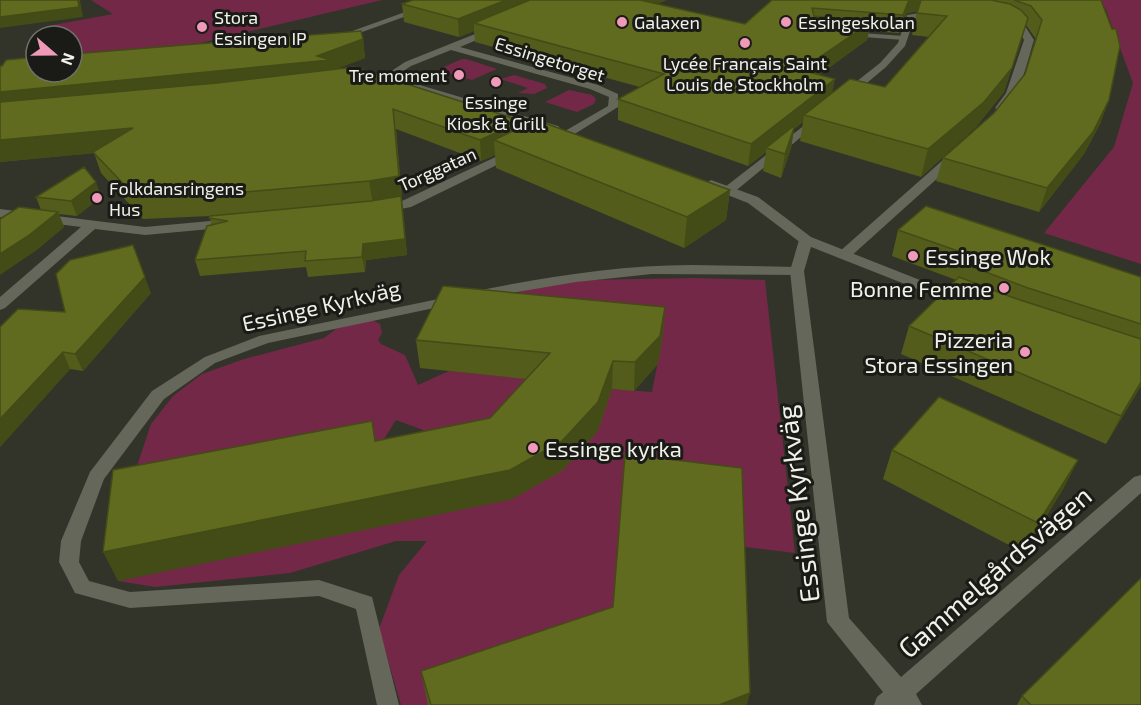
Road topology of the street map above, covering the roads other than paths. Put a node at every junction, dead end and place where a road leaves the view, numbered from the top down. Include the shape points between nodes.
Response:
1 (430, 6) edge
2 (952, 14) edge
3 (992, 17) edge
4 (506, 24) edge
5 (844, 34) edge
6 (904, 38) junction
7 (325, 42) edge
8 (451, 47) junction
9 (386, 78) junction
10 (356, 82) edge
11 (994, 116) edge
12 (564, 131) junction
13 (587, 139) edge
14 (965, 147) edge
15 (696, 178) edge
16 (729, 190) junction
17 (362, 211) edge
18 (0, 213) edge
19 (248, 222) edge
20 (90, 226) junction
21 (806, 240) junction
22 (844, 255) junction
23 (797, 271) junction
24 (0, 305) edge
25 (982, 309) edge
26 (1141, 482) edge
27 (899, 701) edge
28 (388, 705) edge

1 - 7 lane
2 - 6 street via 910,17
3 - 11 street via 1022,28 1029,40 1011,94
4 - 8 street
5 - 6 lane
6 - 16 street via 884,65
8 - 9 street via 408,64
8 - 12 street, Essingetorget via 614,96 613,107
9 - 10 street
9 - 12 street
12 - 13 street
12 - 17 street, Torggatan via 406,204
14 - 22 street
15 - 16 street
16 - 21 street via 753,200
18 - 20 street
19 - 20 street via 145,231
20 - 24 street
21 - 22 street
21 - 23 street, Essinge Kyrkväg
22 - 25 street
23 - 27 street, Essinge Kyrkväg via 838,622
23 - 28 lane, Essinge Kyrkväg via 676,269 550,280 264,339 210,360 158,395 96,477 71,541 69,562 82,587 130,600 319,588 365,603
26 - 27 street, Gammelgårdsvägen

